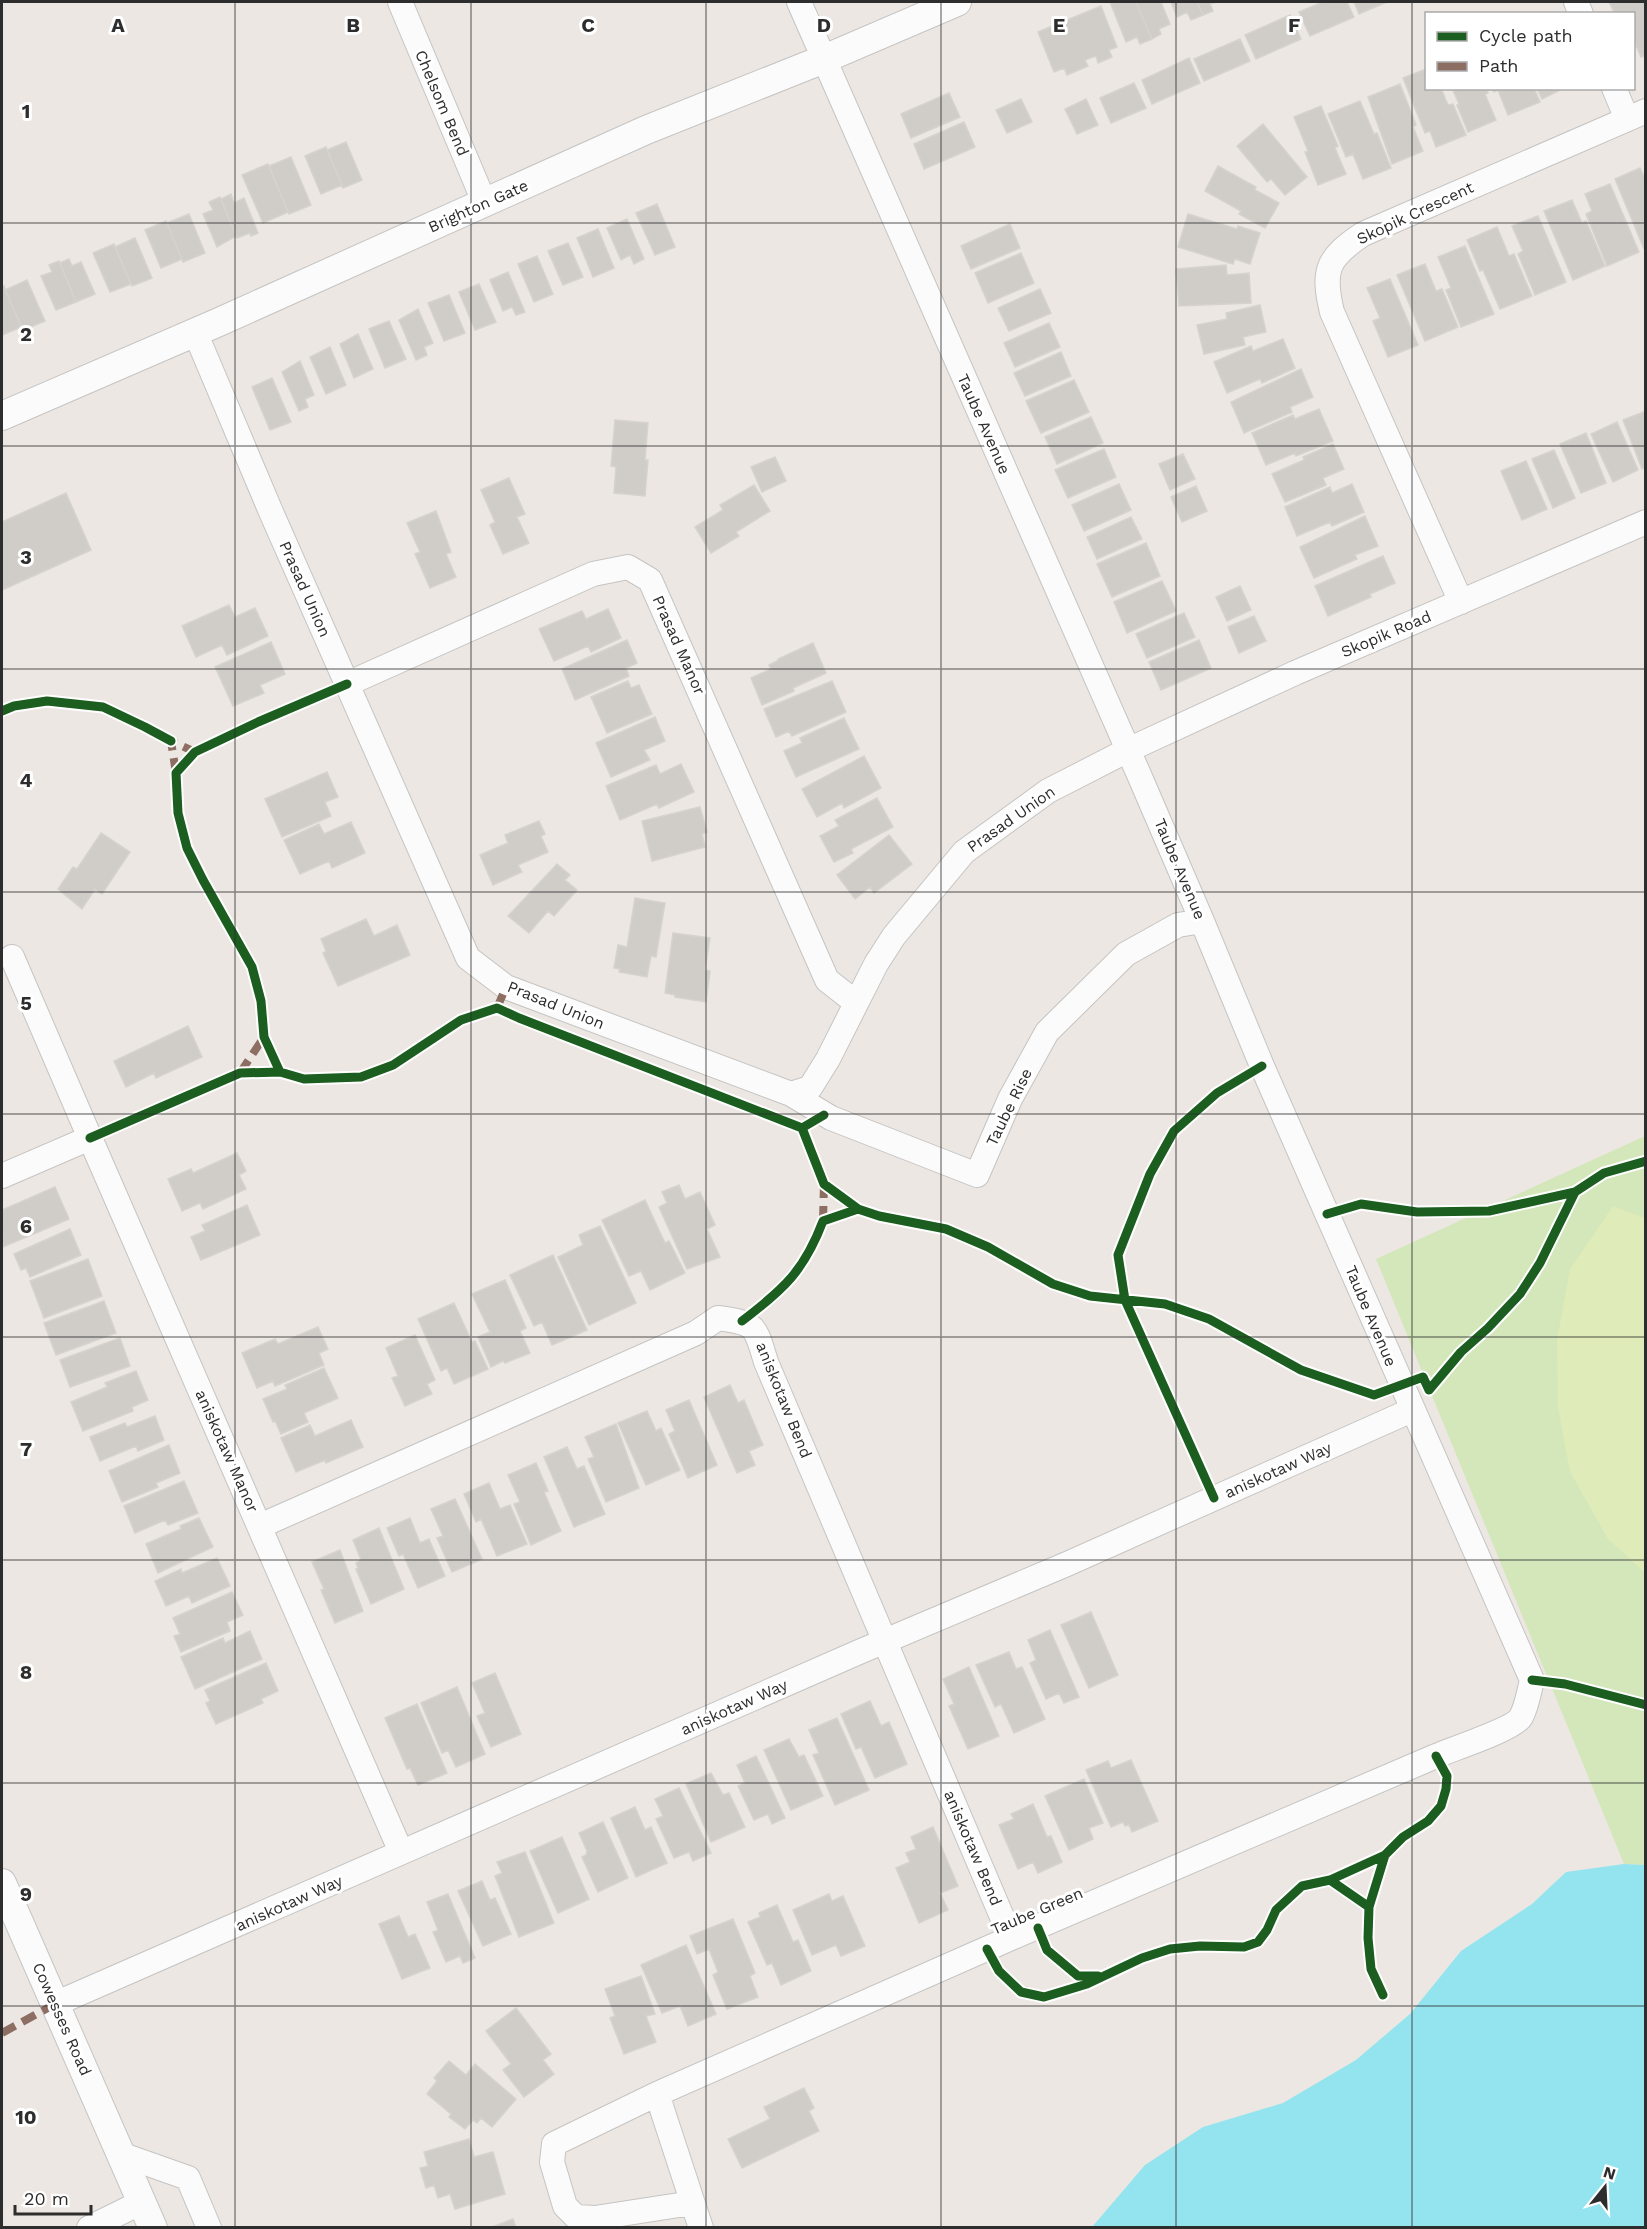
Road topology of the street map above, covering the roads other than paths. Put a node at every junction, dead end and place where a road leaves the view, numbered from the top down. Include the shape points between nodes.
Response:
1 (400, 2) edge
2 (799, 2) edge
3 (957, 2) edge
4 (824, 59) junction
5 (1616, 90) edge
6 (1636, 115) edge
7 (485, 204) junction
8 (195, 332) junction
9 (2, 416) edge
10 (1646, 522) edge
11 (1461, 602) junction
12 (347, 684) junction
13 (1128, 750) junction
14 (1202, 921) junction
15 (12, 957) dead end
16 (855, 1002) junction
17 (791, 1094) junction
18 (90, 1138) junction
19 (2, 1176) edge
20 (1412, 1410) junction
21 (260, 1526) junction
22 (885, 1641) junction
23 (1532, 1680) joint
24 (401, 1852) junction
25 (2, 1883) edge
26 (1011, 1938) junction
27 (55, 2004) junction
28 (657, 2094) junction
29 (123, 2155) junction
30 (692, 2203) junction
31 (148, 2215) edge
32 (89, 2228) edge
33 (209, 2228) edge
34 (701, 2228) edge

1 - 7 street, Chelsom Bend
2 - 4 street, Taube Avenue
3 - 4 street, Brighton Gate
4 - 7 street, Brighton Gate via 646,130
4 - 13 street, Taube Avenue
5 - 6 street
6 - 11 street, Skopik Crescent via 1363,234 1334,256 1328,273 1332,312
7 - 8 street, Brighton Gate
8 - 9 street, Brighton Gate
8 - 12 street, Prasad Union
10 - 11 street, Skopik Road
11 - 13 street, Skopik Road
12 - 16 street, Prasad Manor via 593,574 628,567 650,580 827,980
12 - 17 street, Prasad Union via 468,958 506,987
13 - 14 street, Taube Avenue
13 - 16 street, Prasad Union via 1048,790 964,852 894,936
14 - 17 street, Taube Rise via 1178,925 1126,954 1047,1032 1010,1099 977,1175 831,1118
14 - 20 street, Taube Avenue
15 - 18 street, aniskotaw Manor
16 - 17 street, Prasad Union via 810,1088
18 - 19 street
18 - 21 street, aniskotaw Manor
20 - 22 street, aniskotaw Way
20 - 23 street, Taube Avenue
21 - 22 street, aniskotaw Bend via 696,1334 718,1318 742,1321 757,1332 766,1362
21 - 24 street, aniskotaw Manor
22 - 24 street, aniskotaw Way
22 - 26 street, aniskotaw Bend
23 - 26 street, Taube Green via 1520,1719 1506,1729
24 - 27 street, aniskotaw Way
25 - 27 street, Cowesses Road
26 - 28 street, Taube Green
27 - 29 street, Cowesses Road
28 - 30 street
28 - 30 street, Taube Green via 554,2144 552,2162 565,2206 576,2217 596,2218
29 - 31 street, Cowesses Road
29 - 33 street via 188,2178
30 - 34 street
31 - 32 street

